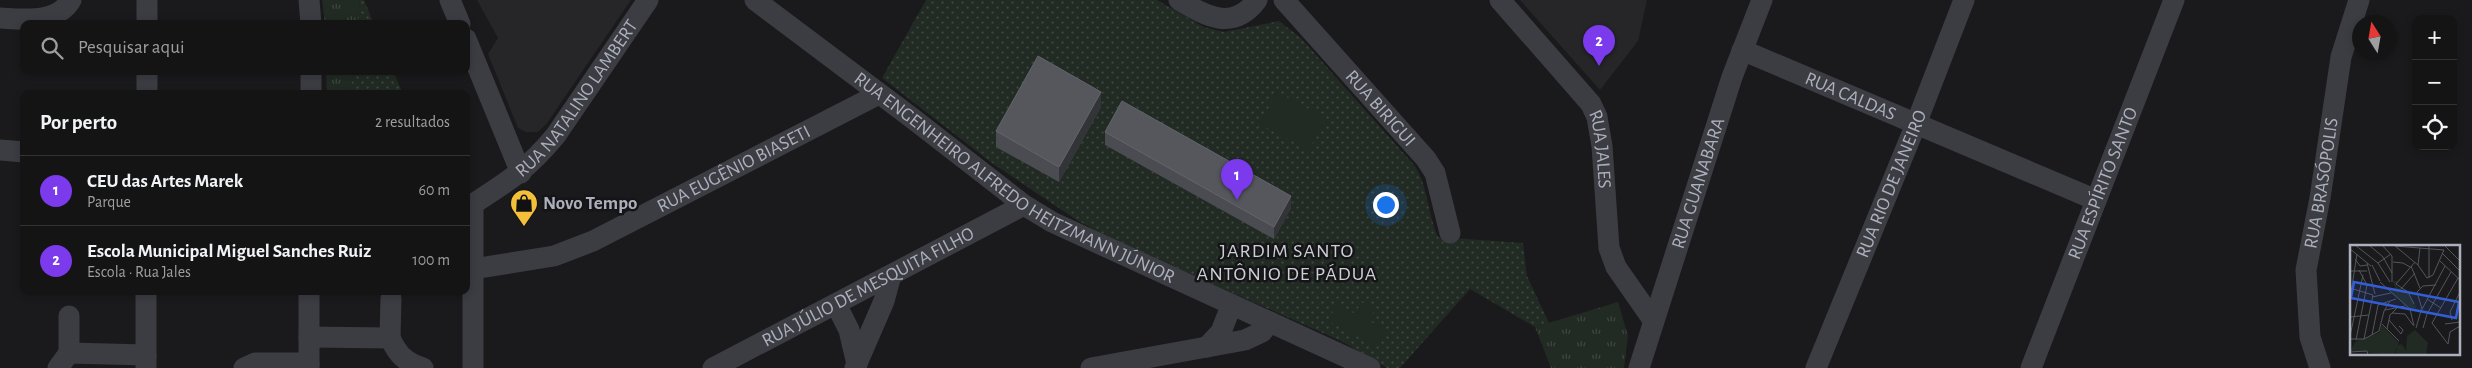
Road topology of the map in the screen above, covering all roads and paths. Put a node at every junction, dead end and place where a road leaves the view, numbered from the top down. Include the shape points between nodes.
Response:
1 (71, 0) edge
2 (147, 0) edge
3 (309, 0) edge
4 (450, 0) edge
5 (648, 0) edge
6 (756, 0) edge
7 (1179, 0) edge
8 (1257, 0) edge
9 (1284, 0) edge
10 (1500, 0) edge
11 (1762, 0) edge
12 (1964, 0) edge
13 (2174, 0) edge
14 (2359, 0) edge
15 (0, 18) edge
16 (147, 20) edge
17 (311, 20) edge
18 (458, 20) edge
19 (470, 49) edge
20 (1742, 50) junction
21 (147, 75) edge
22 (311, 75) edge
23 (147, 90) edge
24 (310, 90) edge
25 (879, 94) junction
26 (1916, 124) junction
27 (0, 150) edge
28 (20, 152) edge
29 (521, 173) junction
30 (2096, 200) junction
31 (470, 204) edge
32 (1024, 205) junction
33 (1450, 233) dead end
34 (473, 270) junction
35 (891, 275) junction
36 (146, 295) edge
37 (309, 295) edge
38 (391, 298) dead end
39 (836, 304) junction
40 (1231, 306) junction
41 (69, 316) dead end
42 (1653, 320) junction
43 (1270, 322) junction
44 (309, 336) junction
45 (390, 338) junction
46 (1207, 347) junction
47 (64, 360) edge
48 (146, 361) edge
49 (309, 366) edge
50 (856, 366) edge
51 (1096, 367) edge
52 (244, 368) edge
53 (423, 368) edge
54 (473, 368) edge
55 (713, 368) edge
56 (1370, 368) edge
57 (1639, 368) edge
58 (1816, 368) edge
59 (2031, 368) edge
60 (2320, 368) edge

1 - 15 street via 58,14
2 - 16 street
3 - 17 street
4 - 18 street
5 - 29 street, RUA NATALINO LAMBERT via 556,134
6 - 25 street, RUA ENGENHEIRO ALFREDO HEITZMANN JÚNIOR
7 - 8 street via 1208,17 1232,18 1244,14
9 - 33 street, RUA BIRIGUI via 1426,158 1435,173
10 - 42 street, RUA JALES via 1591,104 1597,117 1602,146 1609,248 1616,267
11 - 20 street, RUA GUANABARA
12 - 26 street, RUA RIO DE JANEIRO
13 - 30 street, RUA ESPÍRITO SANTO
14 - 60 street, RUA BRASÓPOLIS via 2341,57 2306,270 2310,337
19 - 29 street
20 - 26 street, RUA CALDAS
20 - 42 street, RUA GUANABARA
21 - 23 street
22 - 24 street
25 - 32 street, RUA ENGENHEIRO ALFREDO HEITZMANN JÚNIOR
25 - 34 street, RUA EUGÊNIO BIASETI via 594,242 554,256
26 - 30 street, RUA CALDAS
26 - 58 street, RUA RIO DE JANEIRO
27 - 28 street
29 - 31 street, RUA NATALINO LAMBERT
30 - 59 street, RUA ESPÍRITO SANTO
31 - 34 street
32 - 35 street, RUA JÚLIO DE MESQUITA FILHO
32 - 40 street, RUA ENGENHEIRO ALFREDO HEITZMANN JÚNIOR via 1062,228
34 - 54 street
35 - 39 street, RUA JÚLIO DE MESQUITA FILHO
35 - 50 street via 884,301
36 - 48 street
37 - 44 street
38 - 45 street
39 - 50 street via 851,335
39 - 55 street, RUA JÚLIO DE MESQUITA FILHO
40 - 43 street, RUA ENGENHEIRO ALFREDO HEITZMANN JÚNIOR
40 - 46 street via 1221,332
41 - 47 street
42 - 57 street, RUA GUANABARA
43 - 46 street via 1254,338
43 - 56 street, RUA ENGENHEIRO ALFREDO HEITZMANN JÚNIOR
44 - 45 street
44 - 49 street
45 - 53 street via 398,355
46 - 51 street
47 - 48 street
49 - 52 street via 255,363

